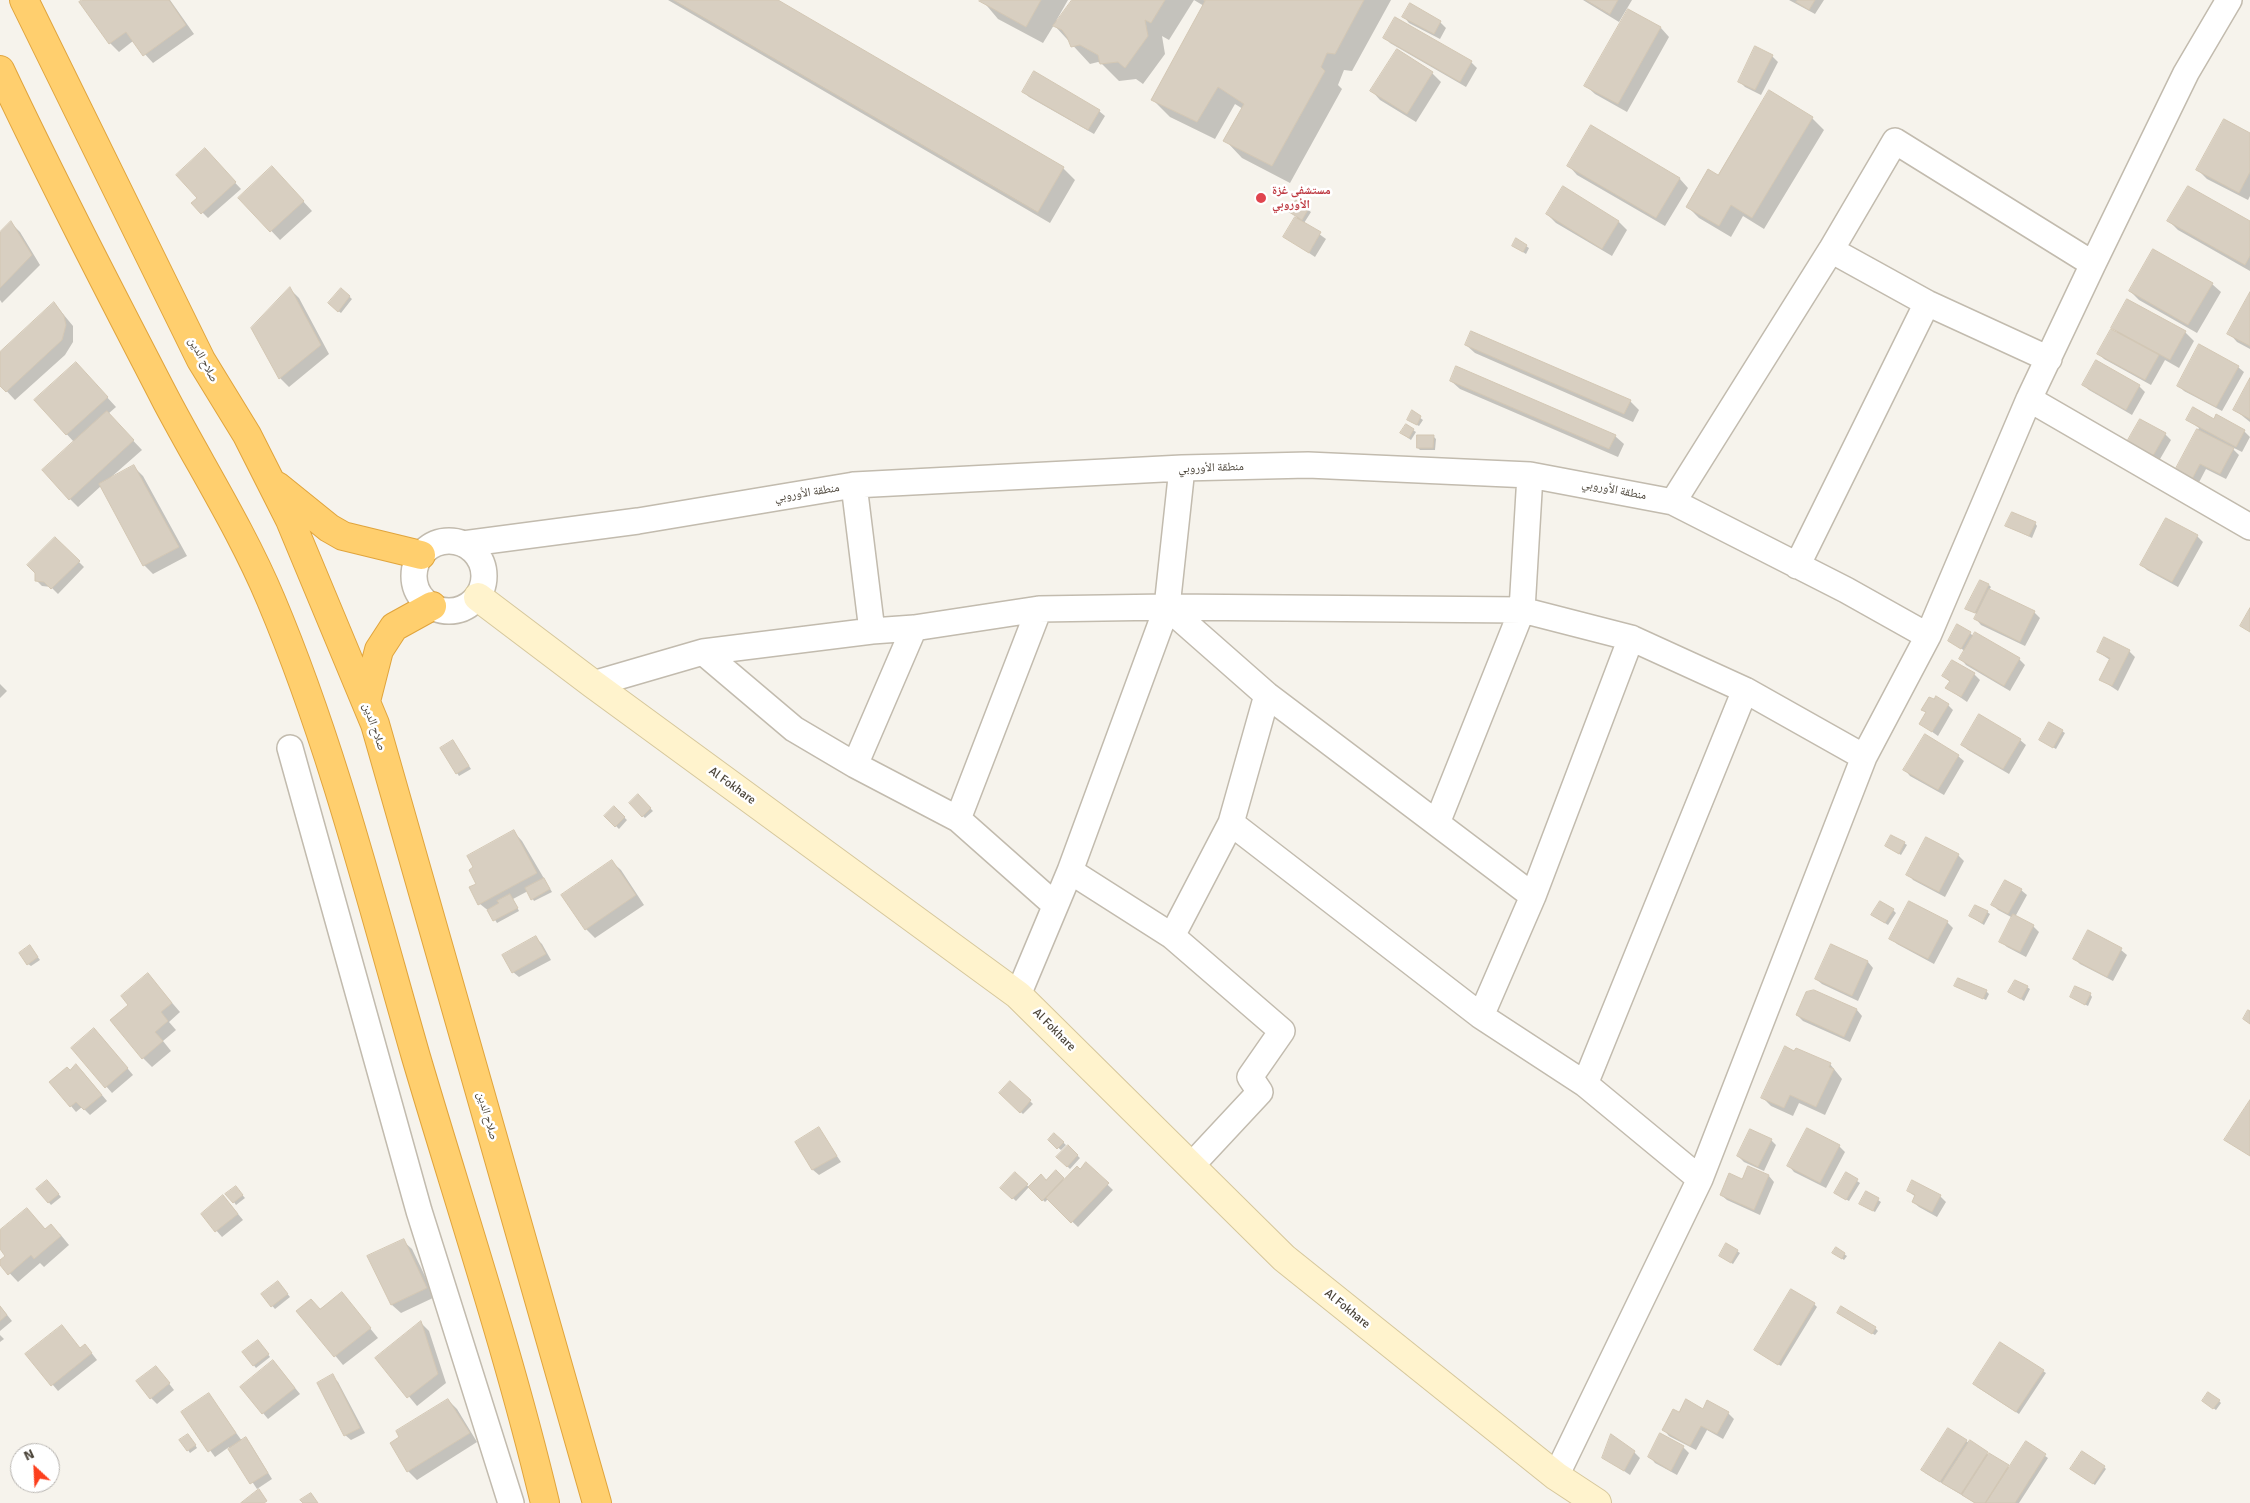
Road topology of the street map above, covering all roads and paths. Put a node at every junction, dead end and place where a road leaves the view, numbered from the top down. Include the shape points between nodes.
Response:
1 (24, 0) edge
2 (2229, 0) edge
3 (0, 70) edge
4 (1830, 250) junction
5 (2093, 264) junction
6 (1927, 303) junction
7 (2049, 359) junction
8 (2029, 399) junction
9 (1182, 468) junction
10 (1530, 475) junction
11 (270, 481) junction
12 (854, 485) junction
13 (1673, 502) junction
14 (2250, 527) edge
15 (463, 544) junction
16 (421, 555) junction
17 (1797, 566) junction
18 (478, 597) junction
19 (432, 606) junction
20 (1167, 607) junction
21 (1039, 609) junction
22 (1522, 610) junction
23 (914, 628) junction
24 (872, 631) junction
25 (1928, 636) junction
26 (1631, 638) junction
27 (702, 652) junction
28 (593, 684) junction
29 (1746, 690) junction
30 (1267, 694) junction
31 (366, 701) junction
32 (290, 748) dead end
33 (1864, 757) junction
34 (855, 766) junction
35 (958, 819) junction
36 (1231, 823) junction
37 (1437, 823) junction
38 (1070, 871) junction
39 (1533, 896) junction
40 (1055, 905) junction
41 (1172, 936) junction
42 (1018, 995) junction
43 (1481, 1016) junction
44 (1585, 1084) junction
45 (1191, 1166) junction
46 (1700, 1179) junction
47 (1556, 1476) junction
48 (511, 1503) edge
49 (545, 1503) edge
50 (597, 1503) edge
51 (1597, 1503) edge

1 - 11 highway, صلاح الدين via 201,360
2 - 5 street via 2186,73
3 - 49 highway via 168,403 233,520 292,654 336,782 505,1350
4 - 5 street via 1895,141
4 - 6 street
4 - 13 street
5 - 7 street
6 - 7 street
6 - 17 street
7 - 8 street
8 - 14 street
8 - 25 street
9 - 10 street, منطقة الأوروبي via 1308,465
9 - 12 street, منطقة الأوروبي
9 - 20 street
10 - 13 street, منطقة الأوروبي
10 - 22 street
11 - 16 highway via 328,528 343,536
11 - 31 highway, صلاح الدين via 298,538
12 - 15 street, منطقة الأوروبي via 638,521
12 - 24 street
13 - 17 street, منطقة الأوروبي
15 - 16 street via 440,542
15 - 18 street via 473,550 483,569 484,581
16 - 19 street via 414,578 416,589
17 - 25 street, منطقة الأوروبي
18 - 19 street via 465,608 454,611
18 - 28 street, Al Fokhare
19 - 31 highway via 394,626 379,650
20 - 21 street
20 - 22 street
20 - 30 street
20 - 38 street
21 - 23 street
21 - 35 street
22 - 26 street
22 - 37 street
23 - 24 street
23 - 34 street
24 - 27 street
25 - 33 street
26 - 29 street
26 - 39 street
27 - 28 street
27 - 34 street via 794,729
28 - 42 street, Al Fokhare
29 - 33 street
29 - 44 street
30 - 36 street
30 - 37 street
31 - 50 highway, صلاح الدين
32 - 48 street via 419,1211
33 - 46 street
34 - 35 street
35 - 40 street
36 - 41 street
36 - 43 street
37 - 39 street
38 - 40 street
38 - 41 street
39 - 43 street
40 - 42 street
41 - 45 street via 1282,1031 1250,1077 1260,1092
42 - 45 street, Al Fokhare
43 - 44 street
44 - 46 street
45 - 47 street, Al Fokhare via 1284,1258
46 - 47 street
47 - 51 street, Al Fokhare

